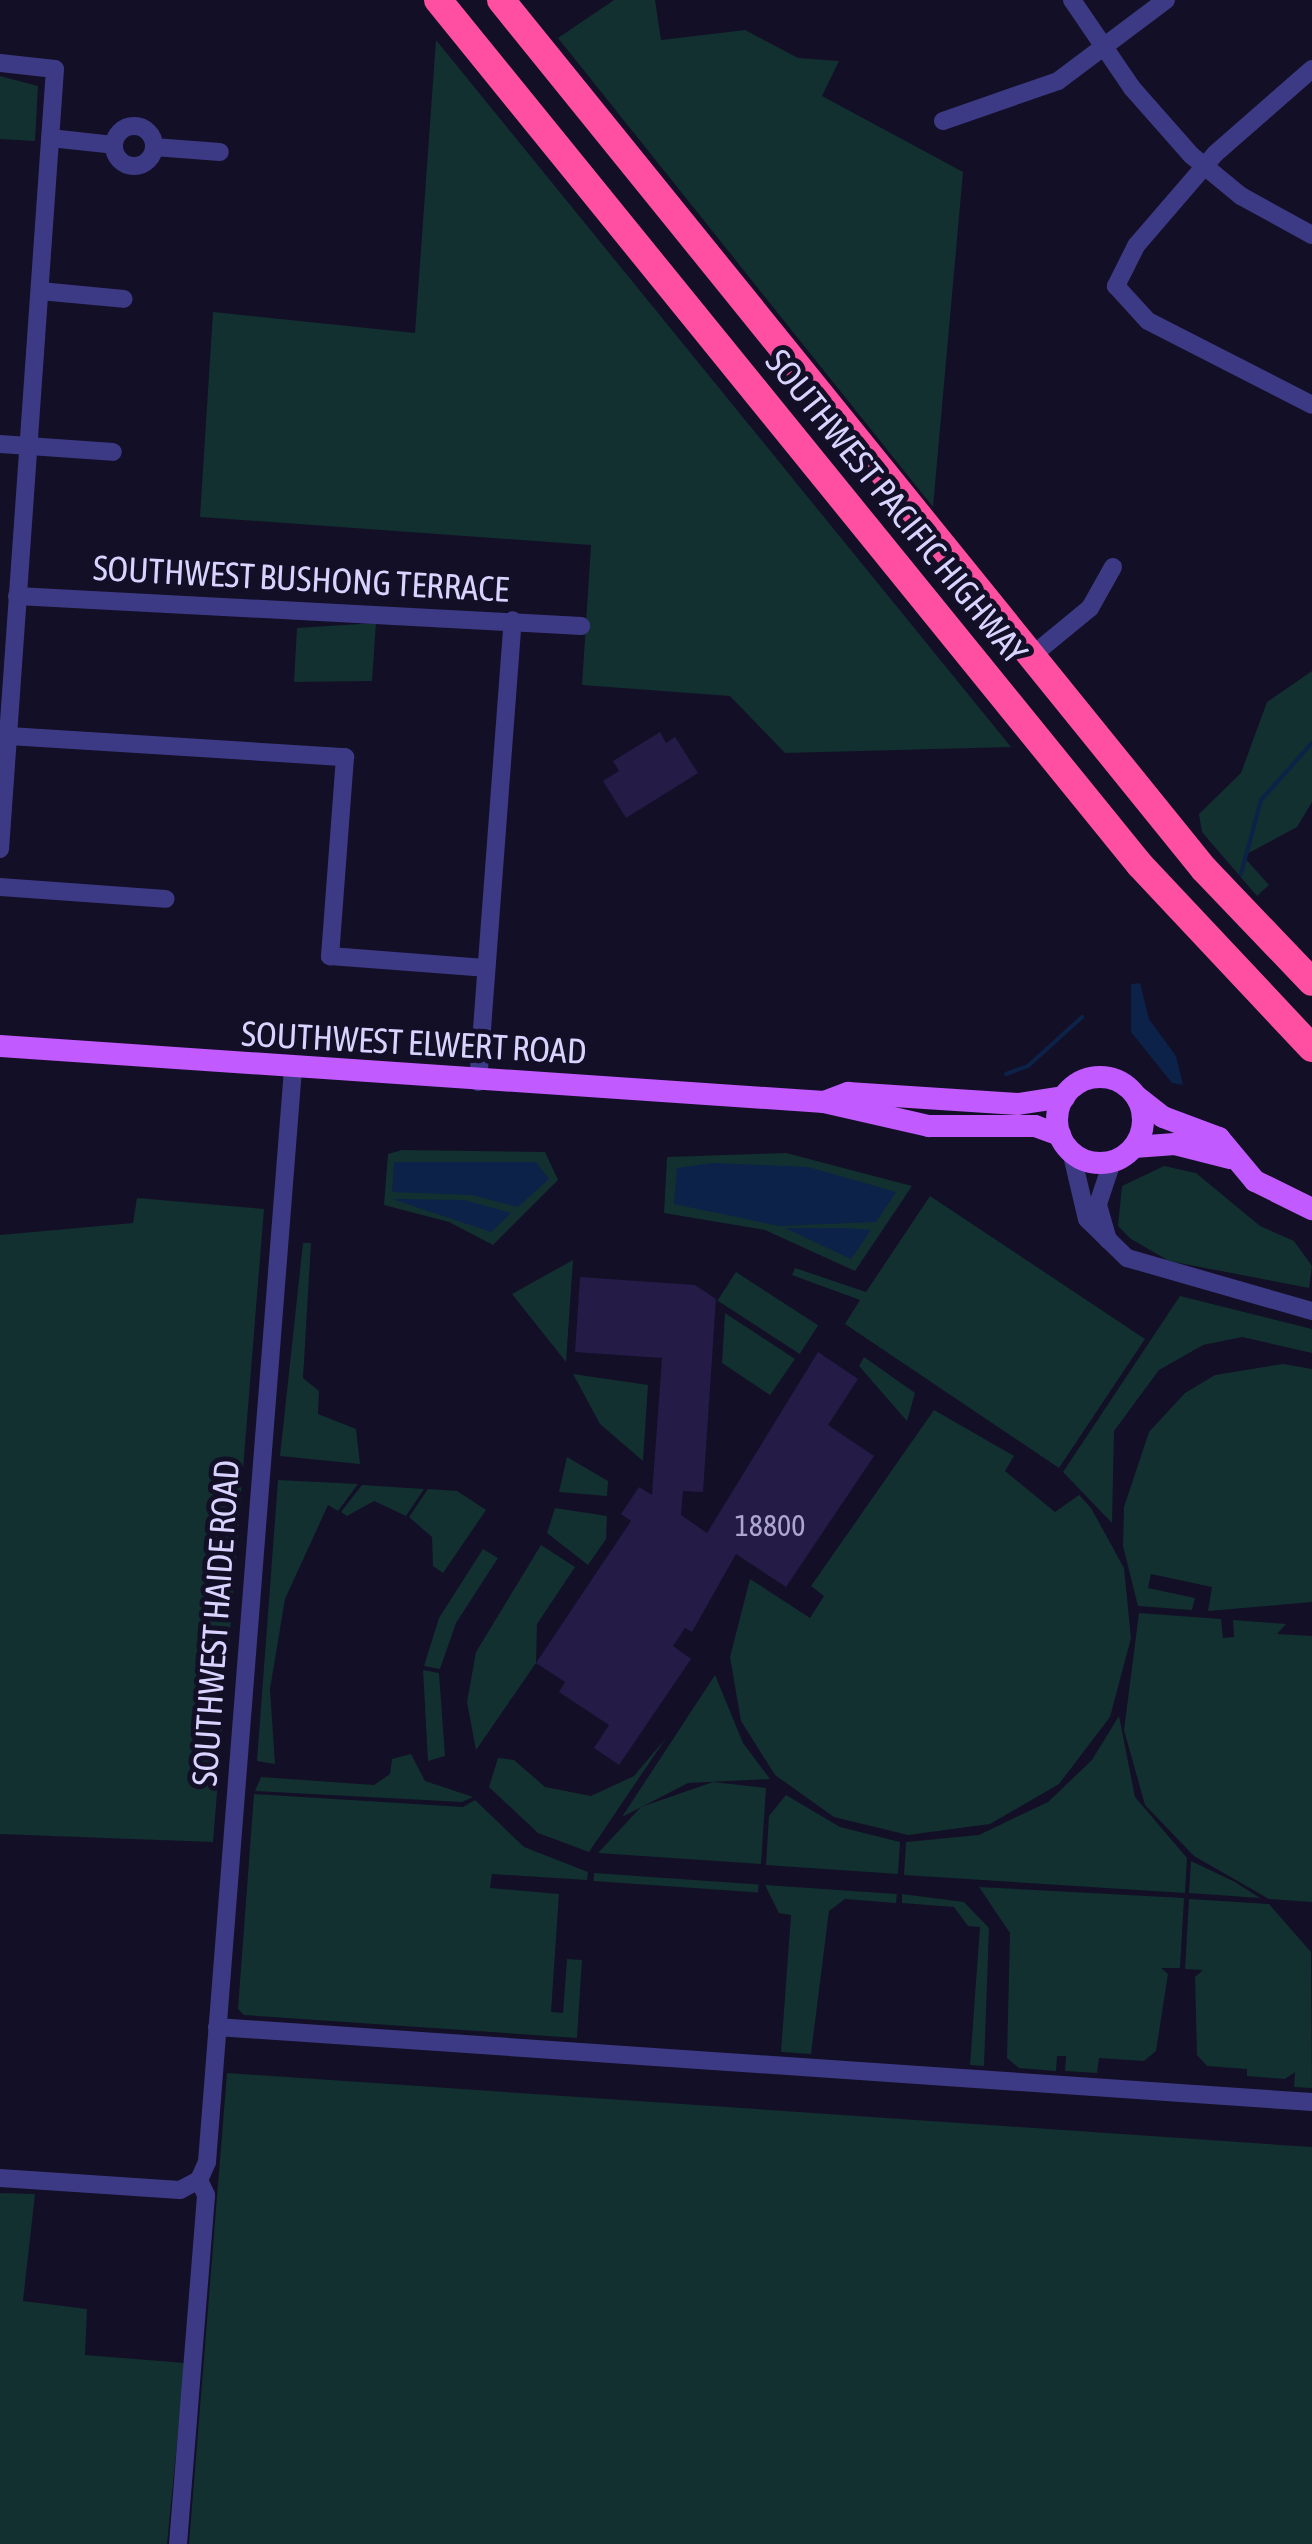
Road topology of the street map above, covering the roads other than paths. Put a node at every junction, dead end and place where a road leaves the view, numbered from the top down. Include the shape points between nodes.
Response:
1 (438, 0) edge
2 (502, 0) edge
3 (1072, 0) edge
4 (1166, 0) edge
5 (1102, 47) junction
6 (0, 64) edge
7 (1312, 70) edge
8 (944, 121) dead end
9 (50, 138) junction
10 (114, 144) junction
11 (154, 147) junction
12 (220, 152) dead end
13 (1205, 166) junction
14 (1312, 234) edge
15 (40, 291) junction
16 (124, 299) dead end
17 (1312, 404) edge
18 (0, 444) edge
19 (28, 446) junction
20 (113, 452) dead end
21 (1113, 567) dead end
22 (18, 596) junction
23 (513, 620) junction
24 (581, 626) dead end
25 (1034, 654) junction
26 (9, 736) junction
27 (0, 849) edge
28 (0, 887) edge
29 (166, 899) dead end
30 (485, 968) junction
31 (1312, 982) edge
32 (0, 1046) edge
33 (1312, 1048) edge
34 (292, 1070) junction
35 (478, 1082) junction
36 (1134, 1094) junction
37 (1064, 1097) junction
38 (824, 1102) junction
39 (1066, 1143) junction
40 (1134, 1146) junction
41 (1230, 1158) junction
42 (1112, 1162) junction
43 (1312, 1209) edge
44 (1108, 1240) junction
45 (1312, 1311) edge
46 (217, 2027) junction
47 (1312, 2102) edge
48 (0, 2178) edge
49 (200, 2180) junction
50 (178, 2544) edge

1 - 33 highway, SOUTHWEST PACIFIC HIGHWAY via 1140,865
2 - 25 highway, SOUTHWEST PACIFIC HIGHWAY
3 - 5 street
4 - 5 street
5 - 8 street via 1046,87
5 - 13 street
6 - 9 street via 55,69
7 - 13 street
9 - 10 street
9 - 15 street
10 - 11 street via 136,126 146,128
10 - 11 street via 128,165 144,164
11 - 12 street
13 - 14 street
13 - 17 street via 1136,246 1116,286 1158,327
15 - 16 street
15 - 19 street
18 - 19 street
19 - 20 street
19 - 22 street
21 - 25 street via 1090,608
22 - 23 street, SOUTHWEST BUSHONG TERRACE
22 - 26 street
23 - 24 street, SOUTHWEST BUSHONG TERRACE
23 - 30 street
25 - 31 highway, SOUTHWEST PACIFIC HIGHWAY via 1204,869
26 - 27 street
26 - 30 street via 345,757 330,956
28 - 29 street
30 - 35 street
32 - 34 main road, SOUTHWEST ELWERT ROAD
34 - 35 main road, SOUTHWEST ELWERT ROAD
34 - 46 street, SOUTHWEST HAIDE ROAD
35 - 38 main road, SOUTHWEST ELWERT ROAD
36 - 37 main road via 1102,1078 1086,1079
36 - 40 main road via 1143,1120
36 - 41 main road via 1163,1117 1220,1138
37 - 38 main road, SOUTHWEST ELWERT ROAD via 1018,1104 848,1093
37 - 39 main road
38 - 39 main road, SOUTHWEST ELWERT ROAD via 929,1126 1035,1126
39 - 42 main road
39 - 44 street via 1087,1219
40 - 41 main road via 1175,1144
40 - 42 main road
41 - 43 main road via 1267,1190
42 - 44 street via 1098,1204
44 - 45 street via 1150,1270
46 - 47 street
46 - 49 street, SOUTHWEST HAIDE ROAD
48 - 49 street via 180,2190
49 - 50 street, SOUTHWEST HAIDE ROAD via 206,2194

